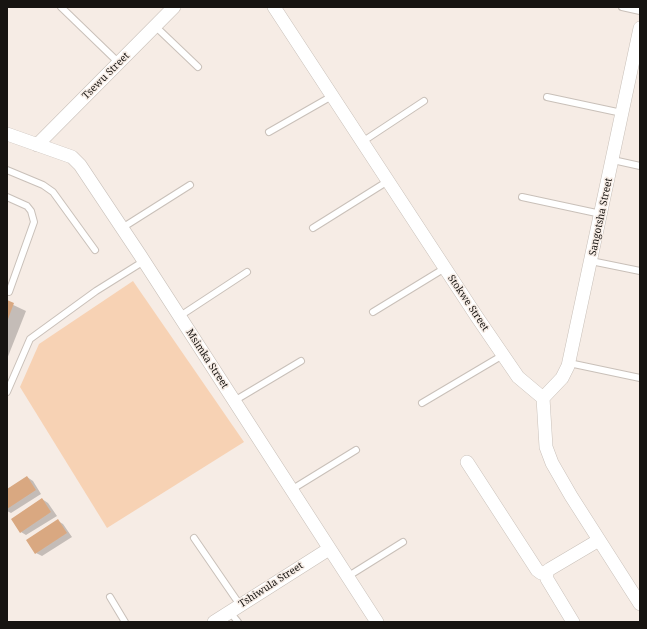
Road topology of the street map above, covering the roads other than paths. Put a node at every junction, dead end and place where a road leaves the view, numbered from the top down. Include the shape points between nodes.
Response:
1 (61, 7) edge
2 (174, 7) edge
3 (274, 7) edge
4 (622, 7) edge
5 (640, 11) edge
6 (156, 26) junction
7 (640, 28) edge
8 (637, 56) edge
9 (119, 63) junction
10 (198, 67) dead end
11 (332, 96) junction
12 (547, 96) dead end
13 (424, 101) dead end
14 (622, 113) junction
15 (269, 132) dead end
16 (7, 134) edge
17 (362, 142) junction
18 (38, 145) junction
19 (612, 160) junction
20 (640, 166) edge
21 (7, 170) edge
22 (388, 181) junction
23 (190, 185) dead end
24 (7, 197) edge
25 (522, 198) dead end
26 (601, 214) junction
27 (122, 228) junction
28 (313, 228) dead end
29 (95, 250) dead end
30 (144, 261) junction
31 (591, 261) junction
32 (444, 268) junction
33 (640, 271) edge
34 (247, 272) dead end
35 (9, 292) dead end
36 (373, 312) dead end
37 (180, 316) junction
38 (503, 355) junction
39 (301, 361) dead end
40 (569, 362) junction
41 (640, 378) edge
42 (7, 392) edge
43 (543, 398) junction
44 (234, 401) junction
45 (422, 403) dead end
46 (356, 450) dead end
47 (467, 462) dead end
48 (291, 490) junction
49 (194, 538) dead end
50 (599, 540) junction
51 (403, 542) dead end
52 (329, 549) junction
53 (546, 572) junction
54 (347, 577) junction
55 (110, 596) dead end
56 (640, 604) edge
57 (236, 613) edge
58 (125, 622) edge
59 (214, 622) edge
60 (377, 622) edge
61 (573, 622) edge

1 - 9 lane
2 - 6 street, Tsewu Street
3 - 11 street, Stokwe Street
4 - 5 lane
6 - 9 street, Tsewu Street
6 - 10 lane
7 - 8 street, Sangotsha Street
8 - 14 street, Sangotsha Street
9 - 18 street, Tsewu Street
11 - 15 lane
11 - 17 street, Stokwe Street
12 - 14 lane
13 - 17 lane
14 - 19 street, Sangotsha Street
16 - 18 street, Msimka Street
17 - 22 street, Stokwe Street
18 - 27 street, Msimka Street via 72,157
19 - 20 lane
19 - 26 street, Sangotsha Street
21 - 29 lane via 43,185 53,192
22 - 28 lane
22 - 32 street, Stokwe Street
23 - 27 lane
24 - 35 lane via 27,206 34,222
25 - 26 lane
26 - 31 street, Sangotsha Street
27 - 30 street, Msimka Street
30 - 37 street, Msimka Street
30 - 42 lane via 96,291 30,339
31 - 33 lane
31 - 40 street, Sangotsha Street
32 - 36 lane
32 - 38 street, Stokwe Street
34 - 37 lane
37 - 44 street, Msimka Street
38 - 43 street, Stokwe Street via 518,377
38 - 45 lane
39 - 44 lane
40 - 41 lane
40 - 43 street, Sangotsha Street via 562,378
43 - 50 street via 546,448 549,456 570,496
44 - 48 street, Msimka Street
46 - 48 lane
47 - 53 street via 537,570 541,573
48 - 52 street, Msimka Street
49 - 57 lane
50 - 53 street
50 - 56 street
51 - 54 lane
52 - 54 street, Msimka Street
52 - 57 street, Tshiwula Street
53 - 61 street via 547,579
54 - 60 street, Msimka Street
55 - 58 lane
57 - 59 street, Tshiwula Street

